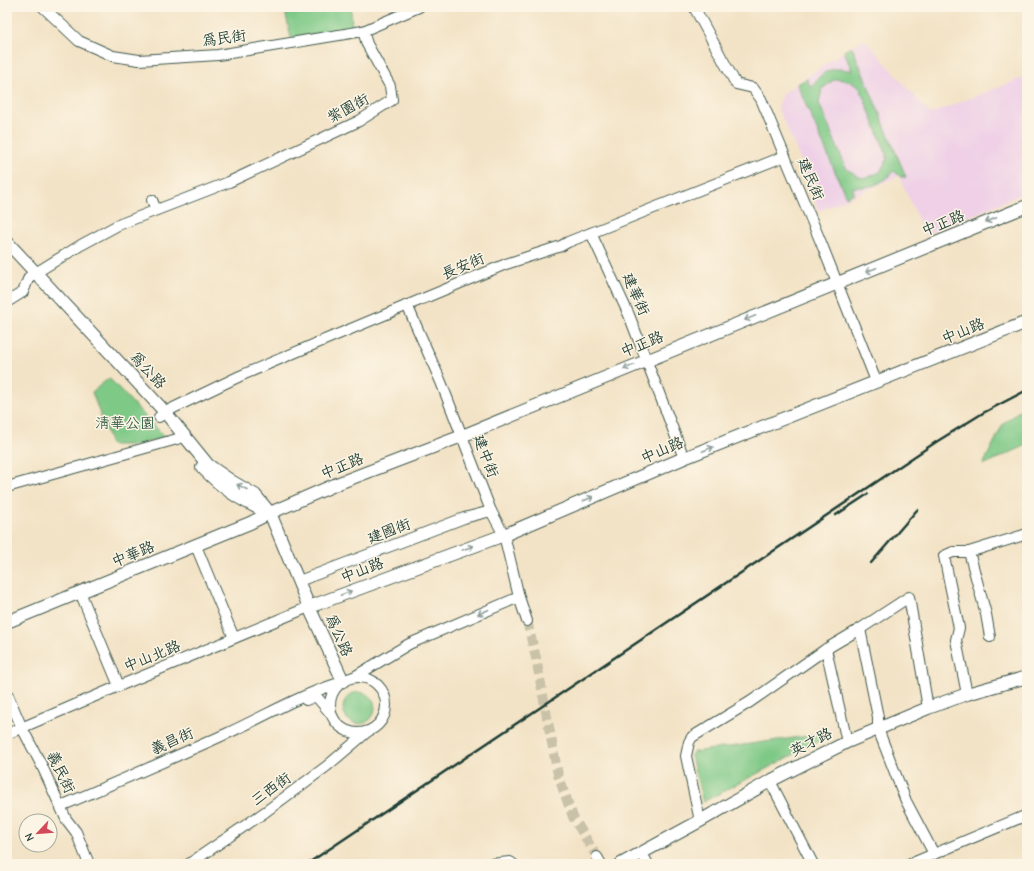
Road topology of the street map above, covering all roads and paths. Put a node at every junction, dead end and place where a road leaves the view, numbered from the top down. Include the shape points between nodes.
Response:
1 (43, 7) edge
2 (419, 7) edge
3 (694, 7) edge
4 (363, 31) junction
5 (785, 156) junction
6 (152, 200) dead end
7 (1027, 206) edge
8 (156, 210) junction
9 (591, 233) junction
10 (7, 242) edge
11 (7, 253) edge
12 (33, 275) junction
13 (838, 283) junction
14 (7, 302) edge
15 (407, 305) junction
16 (1027, 322) edge
17 (647, 360) junction
18 (876, 381) junction
19 (162, 414) junction
20 (462, 436) junction
21 (180, 437) junction
22 (684, 458) junction
23 (7, 487) edge
24 (491, 511) junction
25 (270, 513) junction
26 (1027, 534) edge
27 (504, 535) junction
28 (196, 546) junction
29 (969, 552) junction
30 (299, 581) junction
31 (80, 592) junction
32 (519, 597) junction
33 (309, 607) junction
34 (527, 621) tunnel mouth
35 (7, 622) edge
36 (860, 629) junction
37 (990, 637) dead end
38 (234, 638) junction
39 (826, 649) junction
40 (354, 677) junction
41 (1027, 677) edge
42 (341, 682) junction
43 (119, 686) junction
44 (7, 693) edge
45 (967, 694) junction
46 (294, 701) junction
47 (928, 708) junction
48 (331, 714) junction
49 (22, 728) junction
50 (878, 730) junction
51 (367, 732) junction
52 (7, 734) edge
53 (847, 742) junction
54 (770, 781) junction
55 (61, 806) junction
56 (1027, 815) edge
57 (700, 821) junction
58 (642, 852) junction
59 (934, 854) junction
60 (88, 864) edge
61 (189, 864) edge
62 (491, 864) edge
63 (513, 864) edge
64 (621, 864) edge
65 (648, 864) edge
66 (813, 864) edge
67 (910, 864) edge

1 - 4 street, 為民街 via 79,41 113,56 138,60 218,55
2 - 4 street, 為民街
3 - 5 street, 建民街 via 736,84 753,88 761,99
4 - 8 street, 紫園街 via 367,44 390,86 392,100 359,121 229,182
5 - 9 street, 長安街
5 - 13 street, 建民街
6 - 8 street
7 -> 13 street, 中正路
8 - 12 street via 118,225
9 - 15 street, 長安街 via 506,264
9 - 17 street, 建華街
10 - 12 street, 為公路
11 - 12 street, 為公路
12 - 14 street via 23,292
12 - 19 street, 為公路
13 -> 17 street, 中正路
13 - 18 street, 建民街
15 - 19 street, 長安街 via 240,376
15 - 20 street, 建中街
16 - 18 street, 中山路
17 -> 20 street, 中正路
17 - 22 street, 建華街
22 -> 18 street, 中山路
19 - 21 street, 為公路
20 - 24 street, 建中街
20 - 25 street, 中正路
21 - 23 street
21 - 25 street, 為公路 via 219,485 244,502
27 -> 22 street, 中山路
24 - 27 street, 建中街
24 - 30 street, 建國街 via 464,518
25 - 28 street, 中華路
25 - 30 street, 為公路
26 - 29 street
27 - 32 street, 建中街
33 -> 27 street, 中山路
28 - 31 street, 中華路
28 - 38 street
29 - 37 street
29 - 45 street via 953,552 944,556 959,628 956,640
30 - 33 street, 為公路
31 - 35 street, 中華路
31 - 43 street
32 - 34 street, 建中街
32 -> 40 street via 409,644
33 - 38 street, 中山北路
33 - 42 street, 為公路
36 - 39 street
36 - 47 street via 908,597
36 - 50 street via 878,718
38 - 43 street, 中山北路
39 - 53 street
39 - 57 street via 689,742 686,756
40 - 42 street, 為公路
40 - 51 street, 為公路 via 368,679 384,693 386,702 382,720
41 - 45 street, 英才路
42 - 46 street
42 - 48 street via 331,697
43 - 49 street, 中山北路
44 - 49 street, 義民街
45 - 47 street, 英才路
46 - 48 street via 316,696
46 - 55 street, 義昌街
47 - 50 street, 英才路
48 - 51 street via 341,728 349,732
49 - 52 street, 中山北路
49 - 55 street, 義民街
50 - 53 street, 英才路
50 - 59 street via 906,800
51 - 61 street, 三西街 via 327,766 265,812
53 - 54 street, 英才路
54 - 57 street, 英才路
54 - 66 street
55 - 60 street, 義民街 via 76,832
56 - 59 street
57 - 58 street, 英才路
58 - 64 street, 英才路
58 - 65 street
59 - 67 street
62 - 63 street

